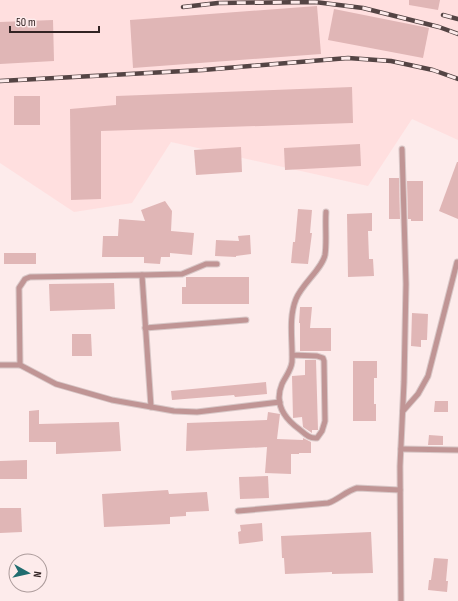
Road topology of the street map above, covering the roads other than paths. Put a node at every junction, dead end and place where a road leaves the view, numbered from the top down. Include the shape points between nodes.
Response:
1 (402, 150) dead end
2 (326, 212) dead end
3 (457, 262) dead end
4 (217, 264) dead end
5 (142, 275) junction
6 (246, 320) dead end
7 (145, 328) junction
8 (292, 355) junction
9 (20, 364) junction
10 (0, 365) edge
11 (280, 402) junction
12 (150, 407) junction
13 (403, 411) junction
14 (401, 449) junction
15 (458, 450) edge
16 (400, 490) junction
17 (238, 511) dead end
18 (401, 601) edge

1 - 13 lane via 406,284
2 - 8 lane via 323,260 300,290 294,304
3 - 13 lane via 428,376 418,394
4 - 5 lane via 206,264 182,274
5 - 7 lane
5 - 9 lane via 25,278 19,288
6 - 7 lane
7 - 12 lane
8 - 11 lane via 292,366 281,386
8 - 11 lane via 317,356 324,361 325,421 317,438 308,436 290,422 282,412
9 - 10 lane
9 - 12 lane via 56,384 112,400
11 - 12 lane via 185,412
13 - 14 lane
14 - 15 lane
14 - 16 lane
16 - 17 lane via 357,488 328,503
16 - 18 lane

